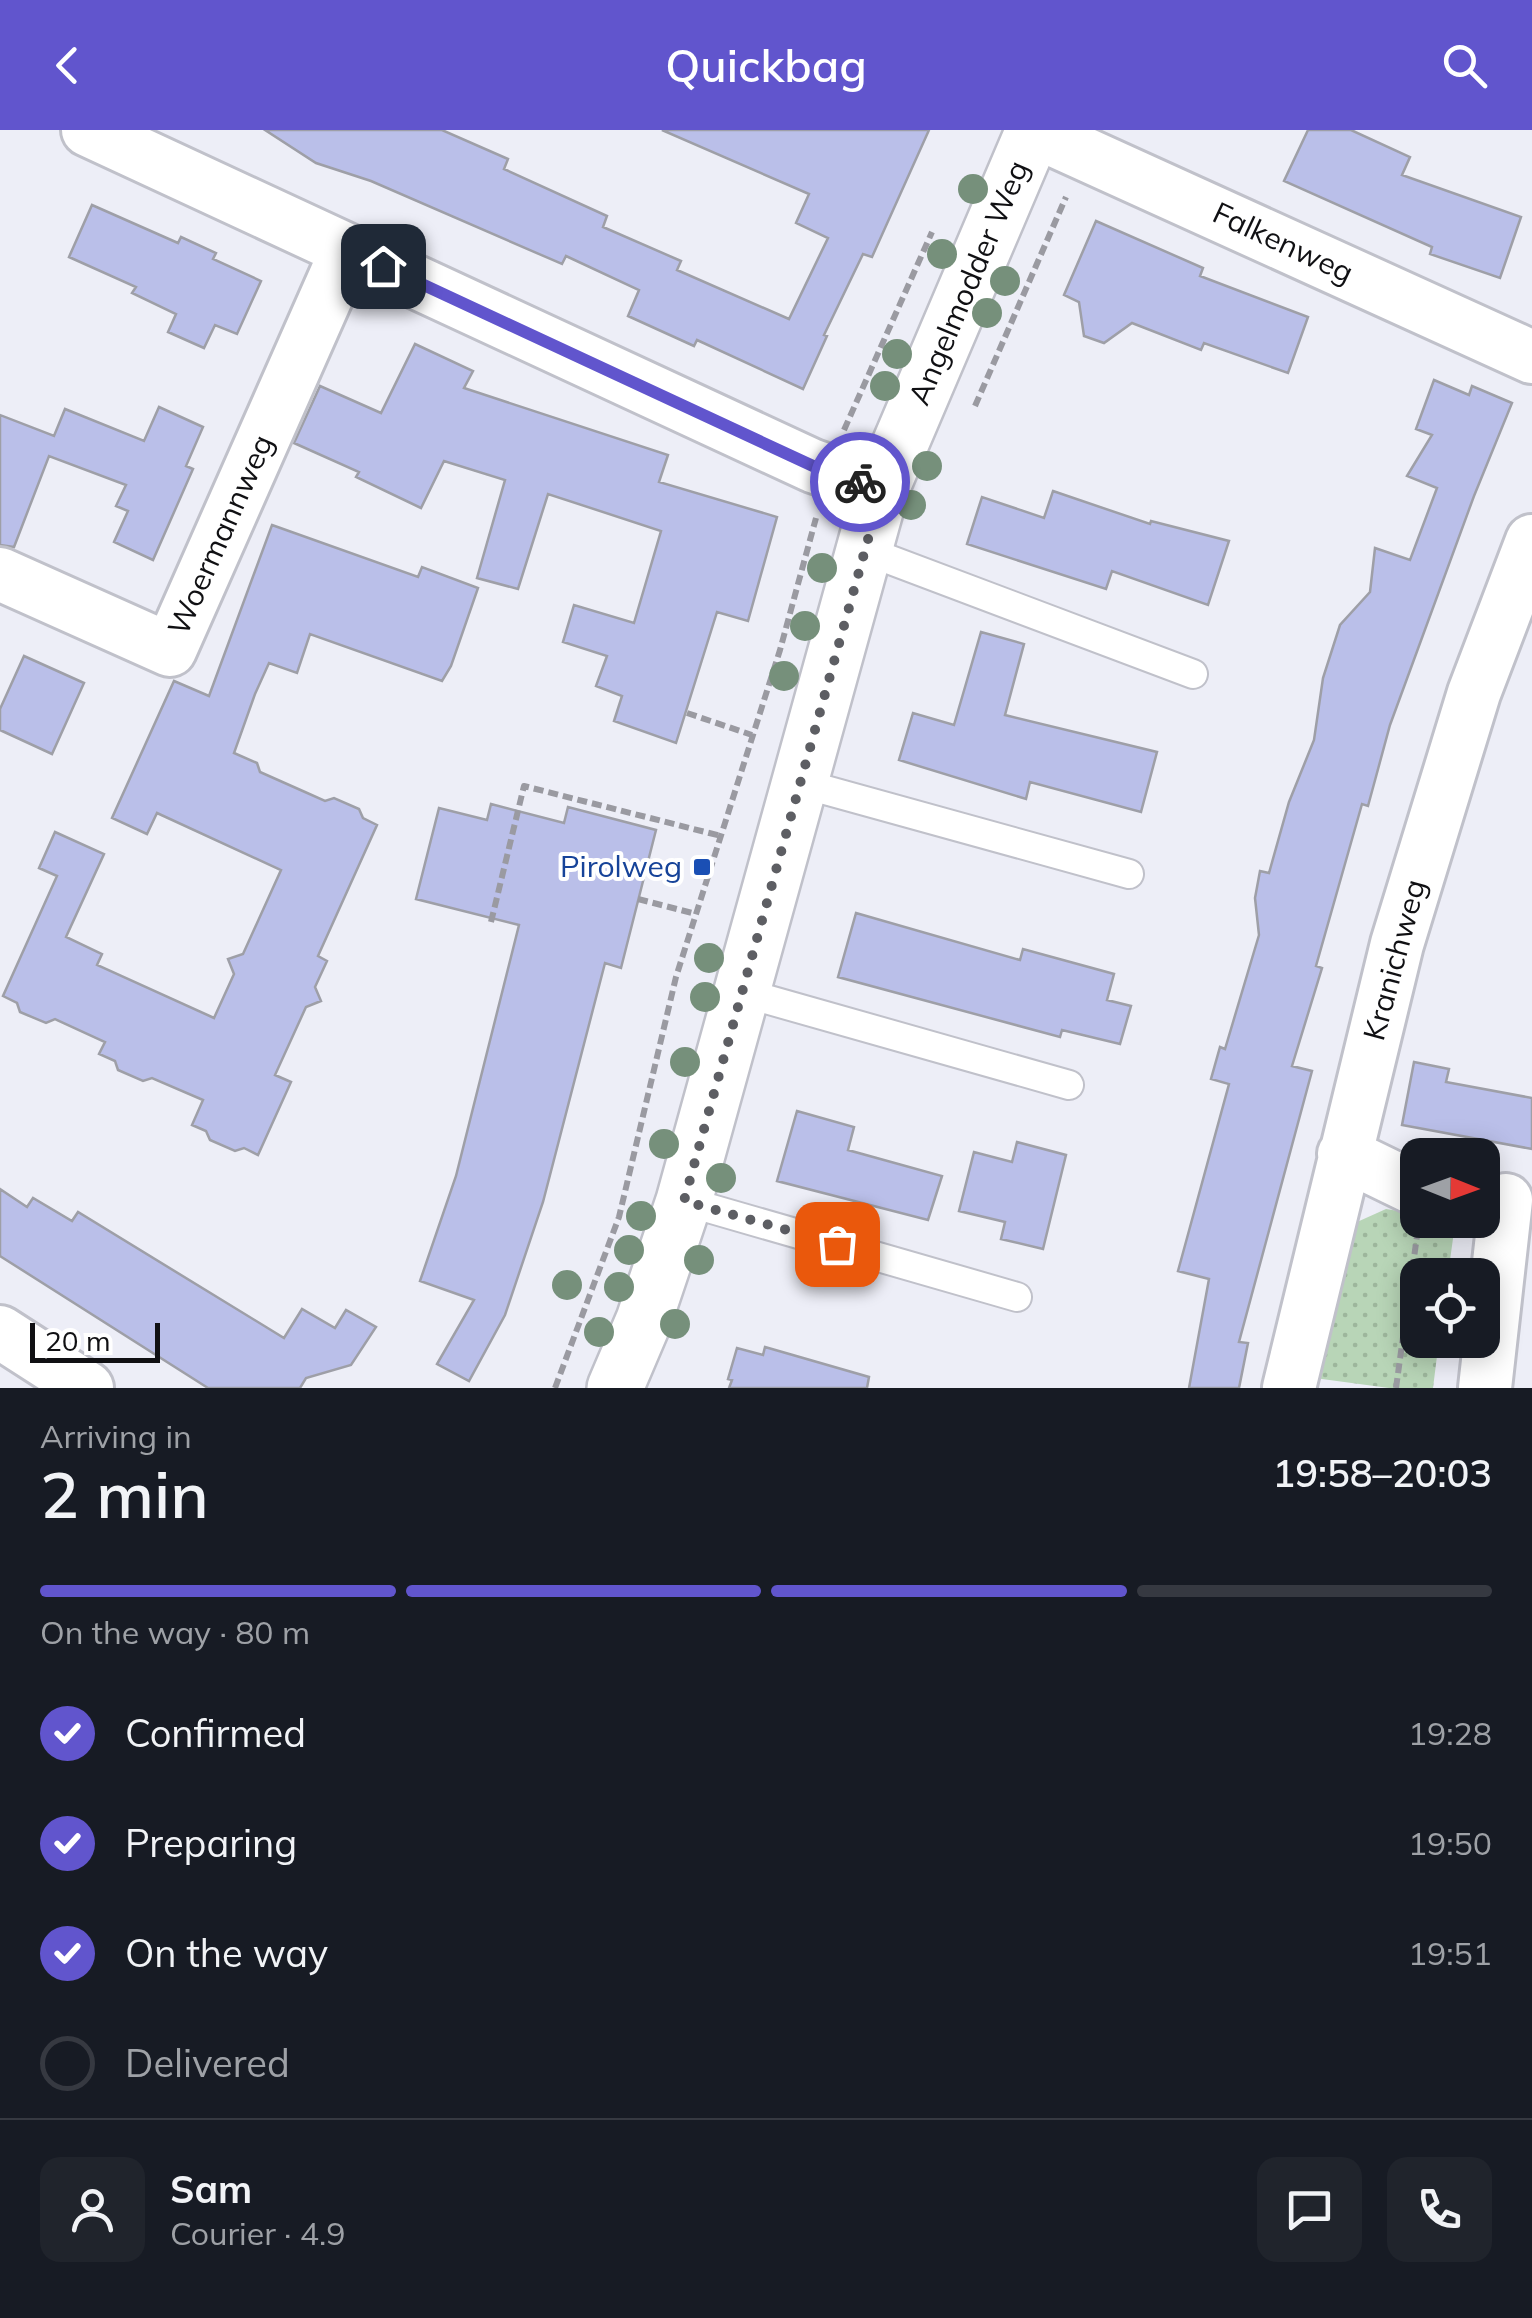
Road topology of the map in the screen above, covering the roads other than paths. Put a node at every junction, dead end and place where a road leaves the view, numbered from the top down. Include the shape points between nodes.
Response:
1 (88, 130) edge
2 (1033, 130) edge
3 (347, 250) junction
4 (1532, 357) edge
5 (882, 489) junction
6 (1532, 541) edge
7 (864, 550) junction
8 (0, 574) edge
9 (1194, 674) dead end
10 (800, 782) junction
11 (1129, 874) dead end
12 (740, 992) junction
13 (1069, 1084) dead end
14 (1344, 1154) junction
15 (1400, 1181) edge
16 (1507, 1200) edge
17 (684, 1201) junction
18 (1017, 1298) dead end
19 (0, 1332) edge
20 (88, 1388) edge
21 (615, 1388) edge
22 (1289, 1388) edge
23 (1485, 1388) edge

1 - 3 street
2 - 4 street, Falkenweg
2 - 5 street, Angelmodder Weg
3 - 5 street via 813,466
3 - 8 street, Woermannweg via 170,650
5 - 7 street, Angelmodder Weg
6 - 14 street, Kranichweg via 1474,693 1397,944
7 - 9 lane
7 - 10 street, Angelmodder Weg
10 - 11 lane
10 - 12 street, Angelmodder Weg
12 - 13 lane
12 - 17 street, Angelmodder Weg
14 - 15 street
14 - 22 street, Kranichweg
16 - 23 street
17 - 18 lane
17 - 21 street, Angelmodder Weg
19 - 20 street

